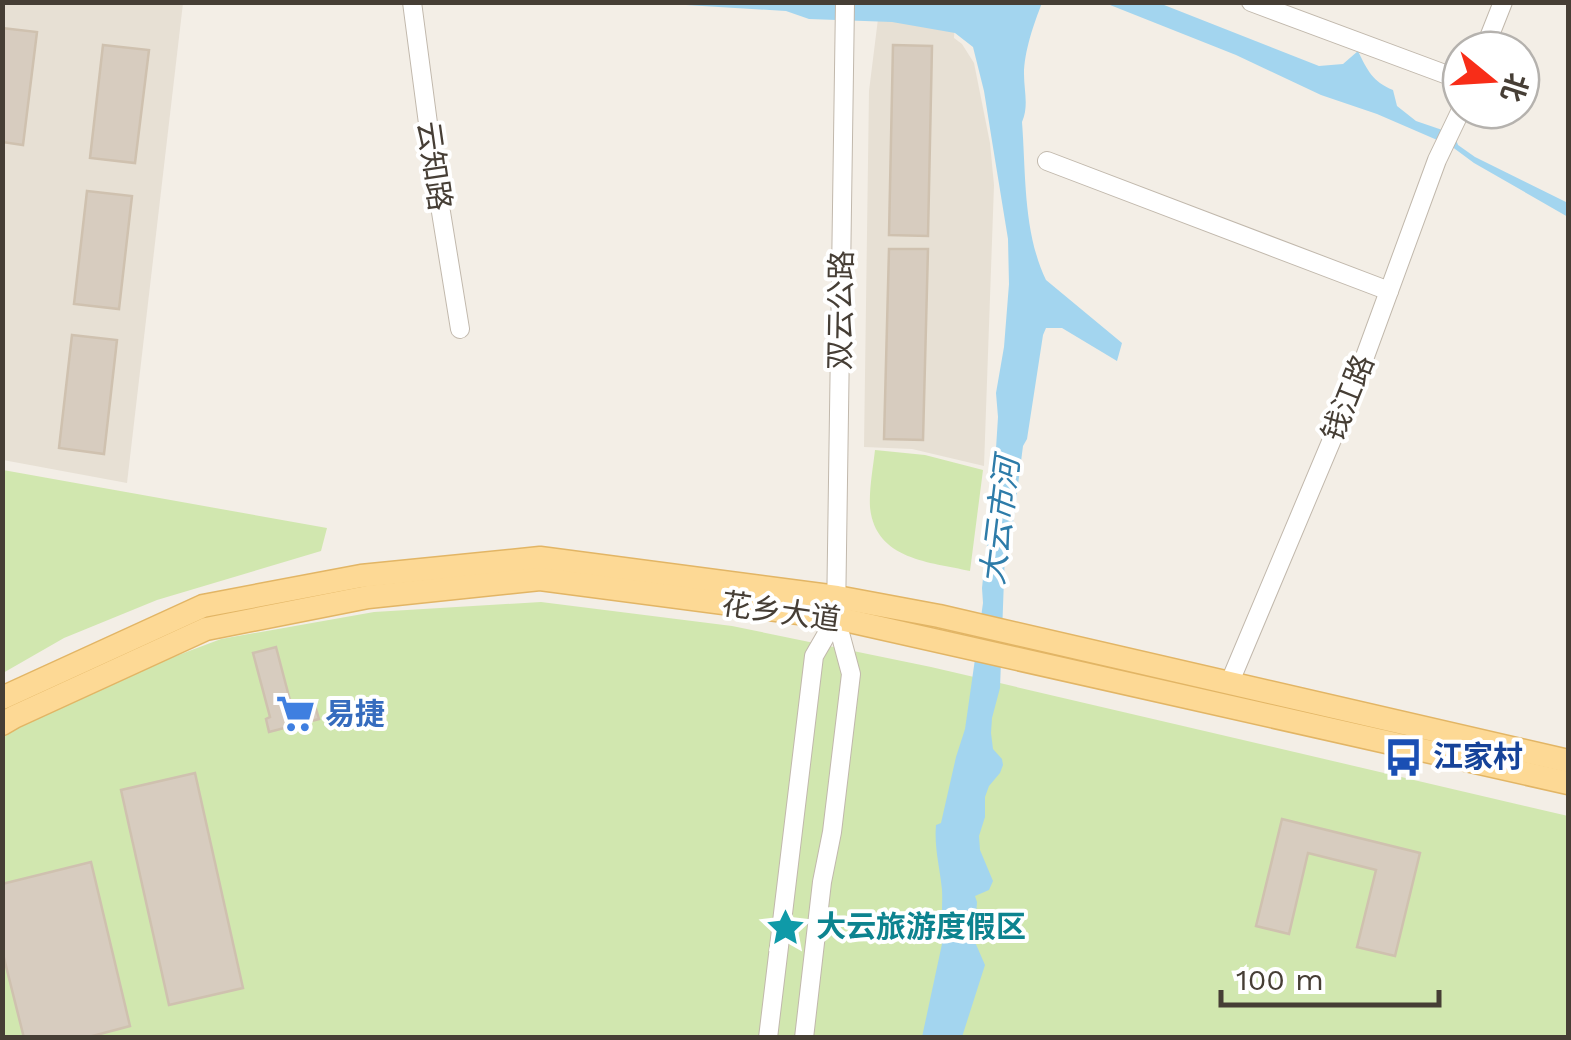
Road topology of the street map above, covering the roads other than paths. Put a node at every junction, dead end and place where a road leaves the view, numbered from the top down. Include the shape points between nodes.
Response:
1 (412, 2) edge
2 (846, 2) edge
3 (1251, 2) edge
4 (1503, 2) edge
5 (1492, 30) edge
6 (1441, 73) edge
7 (1452, 130) edge
8 (1047, 161) dead end
9 (1389, 291) junction
10 (460, 329) dead end
11 (837, 608) junction
12 (1229, 684) junction
13 (2, 698) edge
14 (2, 724) edge
15 (1568, 761) edge
16 (1568, 783) edge
17 (768, 1038) edge
18 (804, 1038) edge

1 - 10 street, 云知路
2 - 11 street, 双云公路
3 - 6 street
4 - 5 street
7 - 9 street, 钱江路
8 - 9 street
9 - 12 street, 钱江路
11 - 12 main road, 花乡大道 via 970,622
11 - 13 main road, 花乡大道 via 540,558 361,576 203,606
11 - 14 main road, 花乡大道 via 540,579 368,596 206,629
11 - 16 main road, 花乡大道 via 965,648
11 - 17 street, 双云公路 via 814,656
11 - 18 street, 双云公路 via 850,674
12 - 15 main road, 花乡大道

